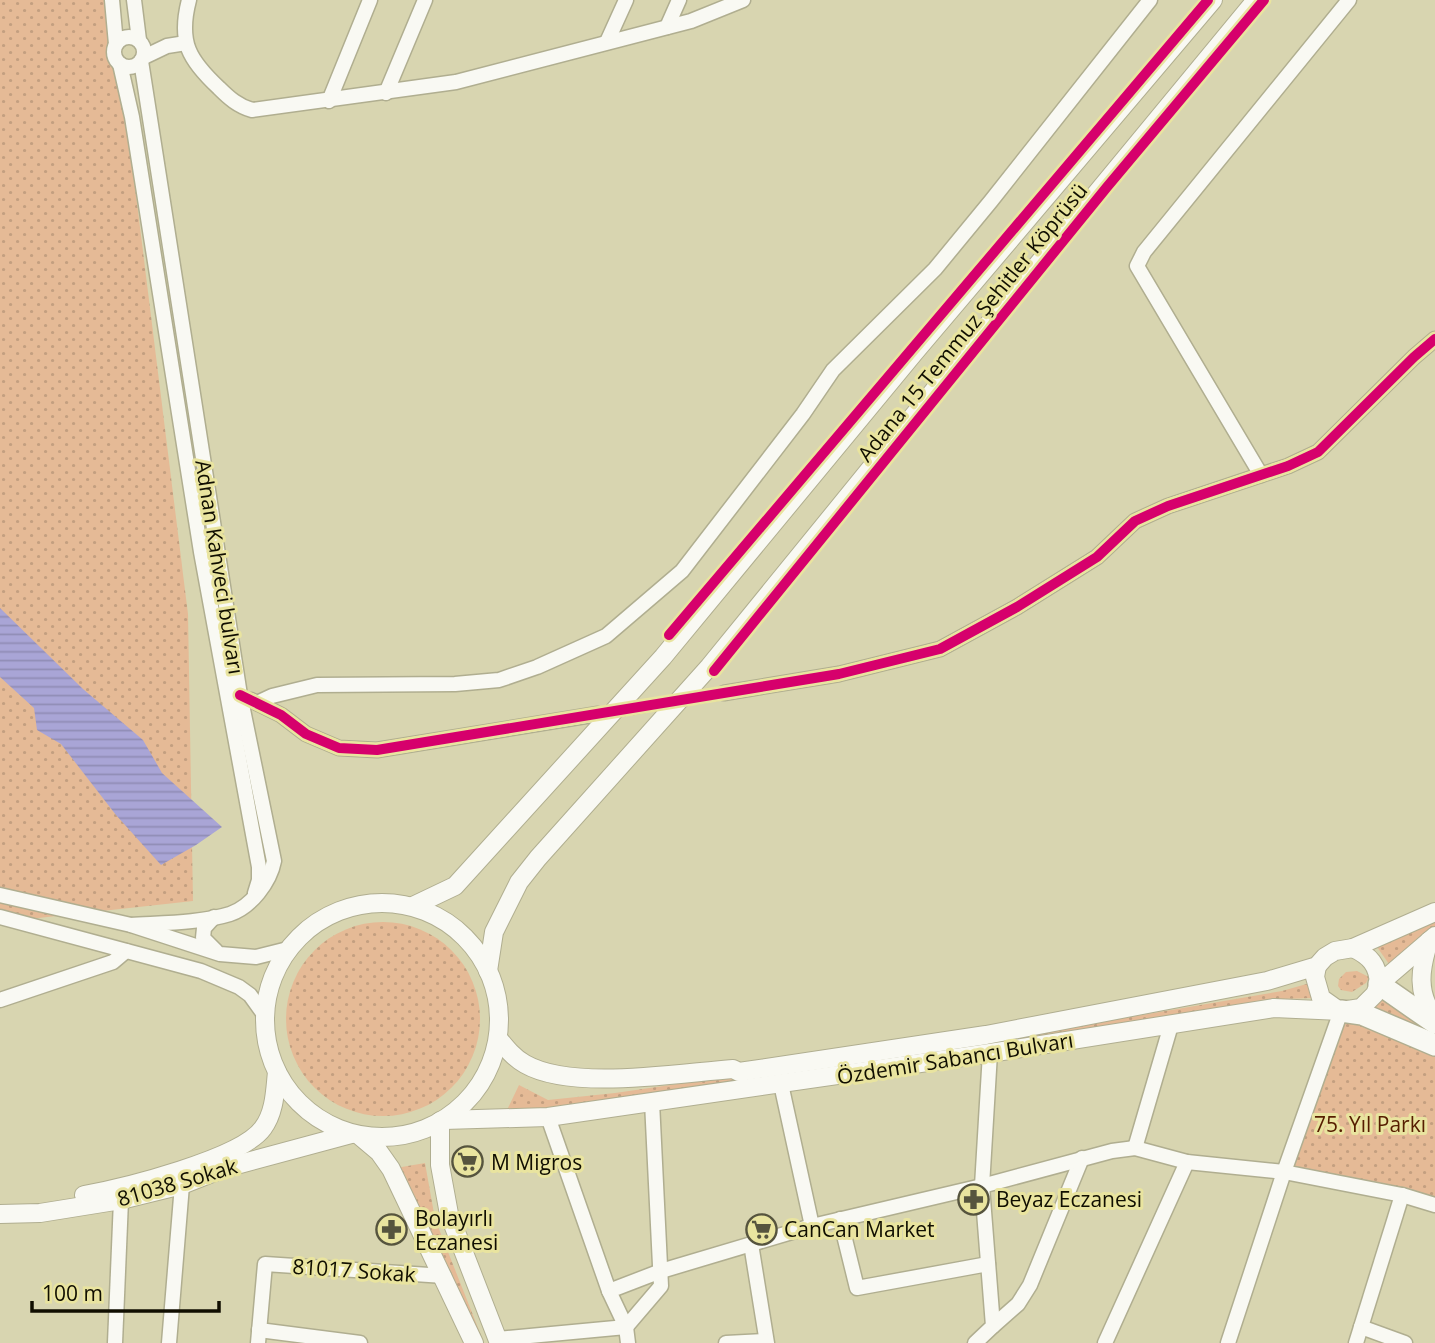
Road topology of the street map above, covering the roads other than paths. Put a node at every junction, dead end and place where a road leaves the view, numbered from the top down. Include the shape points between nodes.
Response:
1 (112, 0) edge
2 (134, 0) edge
3 (189, 0) edge
4 (370, 0) edge
5 (425, 0) edge
6 (626, 0) edge
7 (679, 0) edge
8 (743, 0) edge
9 (1150, 0) edge
10 (1213, 0) edge
11 (1256, 0) edge
12 (1349, 0) edge
13 (729, 4) edge
14 (667, 27) junction
15 (607, 42) junction
16 (186, 43) junction
17 (116, 44) junction
18 (142, 50) junction
19 (120, 64) junction
20 (386, 93) junction
21 (329, 101) junction
22 (1435, 339) edge
23 (1261, 475) junction
24 (724, 693) tunnel mouth
25 (240, 695) junction
26 (257, 703) junction
27 (598, 714) tunnel mouth
28 (0, 895) edge
29 (255, 895) junction
30 (413, 906) junction
31 (1435, 912) edge
32 (0, 917) edge
33 (214, 917) junction
34 (131, 925) junction
35 (1432, 938) edge
36 (1353, 948) junction
37 (288, 949) junction
38 (126, 951) junction
39 (219, 954) junction
40 (1317, 966) junction
41 (488, 971) junction
42 (1379, 984) junction
43 (0, 1000) edge
44 (1342, 1011) junction
45 (1435, 1021) edge
46 (264, 1022) junction
47 (1171, 1025) junction
48 (498, 1038) junction
49 (1435, 1045) edge
50 (990, 1054) junction
51 (277, 1072) junction
52 (780, 1084) junction
53 (652, 1102) junction
54 (548, 1117) junction
55 (442, 1121) junction
56 (356, 1135) junction
57 (1135, 1148) junction
58 (1083, 1158) junction
59 (1186, 1162) junction
60 (1284, 1172) junction
61 (182, 1185) junction
62 (982, 1186) junction
63 (1402, 1195) junction
64 (121, 1200) junction
65 (1433, 1200) edge
66 (0, 1206) edge
67 (0, 1214) edge
68 (840, 1219) junction
69 (812, 1226) junction
70 (751, 1244) junction
71 (988, 1264) junction
72 (661, 1271) junction
73 (443, 1276) junction
74 (609, 1291) junction
75 (993, 1326) junction
76 (626, 1327) junction
77 (1361, 1327) junction
78 (258, 1337) edge
79 (498, 1341) edge
80 (767, 1342) edge
81 (115, 1343) edge
82 (169, 1343) edge
83 (360, 1343) edge
84 (474, 1343) edge
85 (628, 1343) edge
86 (726, 1343) edge
87 (975, 1343) edge
88 (1105, 1343) edge
89 (1228, 1343) edge
90 (1356, 1343) edge
91 (1405, 1343) edge

1 - 17 street
2 - 18 street, Adnan Kahveci bulvarı
3 - 16 street via 183,22
4 - 21 street
5 - 20 street
6 - 15 street
7 - 14 street
8 - 13 street
9 - 26 street via 935,269 833,370 681,571 606,635 499,680 317,685
10 - 30 main road, Adana 15 Temmuz Şehitler Köprüsü via 663,657 455,886
11 - 41 main road, Adana 15 Temmuz Şehitler Köprüsü via 709,667 519,882 494,932
12 - 23 street via 1137,266
13 - 14 street via 691,22
14 - 15 street
15 - 20 street via 456,82
16 - 18 street
16 - 21 street via 198,69 244,107 252,110
17 - 18 street via 129,36
17 - 19 street
18 - 19 street via 133,66
18 - 25 street, Adnan Kahveci bulvarı
19 - 29 street, Adnan Kahveci bulvarı via 259,867
20 - 21 street
22 - 23 street via 1318,452
23 - 24 street via 1136,521 1097,557 940,649 839,674
25 - 26 street
25 - 29 street, Adnan Kahveci bulvarı via 274,861 269,880
26 - 27 street via 306,734 339,748 377,750
28 - 34 street
29 - 33 street via 230,914
30 - 37 main road via 393,902 352,905 318,920
30 - 41 main road via 456,928 482,956
31 - 36 main road, Özdemir Sabancı Bulvarı
32 - 38 street
33 - 34 street
33 - 39 street via 204,928 203,938
34 - 39 street
35 - 42 main road, Özdemir Sabancı Bulvarı
35 - 45 main road via 1420,984
36 - 40 main road, Özdemir Sabancı Bulvarı via 1335,951
36 - 42 main road via 1374,963
37 - 39 street via 256,957
37 - 46 main road via 272,979
38 - 43 street via 113,962
38 - 46 street via 201,971 239,987 250,995
40 - 44 main road via 1321,998
40 - 48 main road, Özdemir Sabancı Bulvarı via 1267,981 999,1032 739,1072 570,1077 526,1065
41 - 48 main road via 499,1006
42 - 44 main road, Özdemir Sabancı Bulvarı via 1360,1008
42 - 45 highway
44 - 47 main road, Özdemir Sabancı Bulvarı via 1275,1007
44 - 49 highway via 1362,1014
44 - 60 street
46 - 51 main road
47 - 50 main road, Özdemir Sabancı Bulvarı
47 - 57 street
48 - 55 main road via 478,1089
50 - 52 main road, Özdemir Sabancı Bulvarı
50 - 62 street
51 - 56 main road via 304,1108
51 - 66 main road, 81038 Sokak via 270,1115 262,1130 239,1146 194,1166 89,1194
52 - 53 main road, Özdemir Sabancı Bulvarı
52 - 69 street
53 - 54 main road, Özdemir Sabancı Bulvarı
53 - 72 street
54 - 55 main road, Özdemir Sabancı Bulvarı
54 - 74 street
55 - 56 main road via 391,1137
55 - 79 main road via 440,1165 449,1214
56 - 61 main road, 81038 Sokak via 225,1168
56 - 73 main road via 379,1152 391,1169
57 - 58 street
57 - 59 street
58 - 62 street
58 - 75 street via 1030,1285 1018,1304
59 - 60 street
59 - 88 street
60 - 63 street
60 - 89 street
61 - 64 main road, 81038 Sokak
61 - 82 street
62 - 68 street
62 - 71 street
63 - 65 street
63 - 77 street
64 - 67 main road, 81038 Sokak via 40,1213
64 - 81 street
68 - 69 street
68 - 71 street via 857,1288
69 - 70 street
70 - 72 street
70 - 80 street
71 - 75 street
72 - 74 street
72 - 76 street via 660,1286
73 - 78 street, 81017 Sokak via 265,1264
73 - 84 main road
74 - 76 street
75 - 87 street
76 - 79 street
76 - 85 street
77 - 90 street
77 - 91 street
78 - 83 street
80 - 86 street

